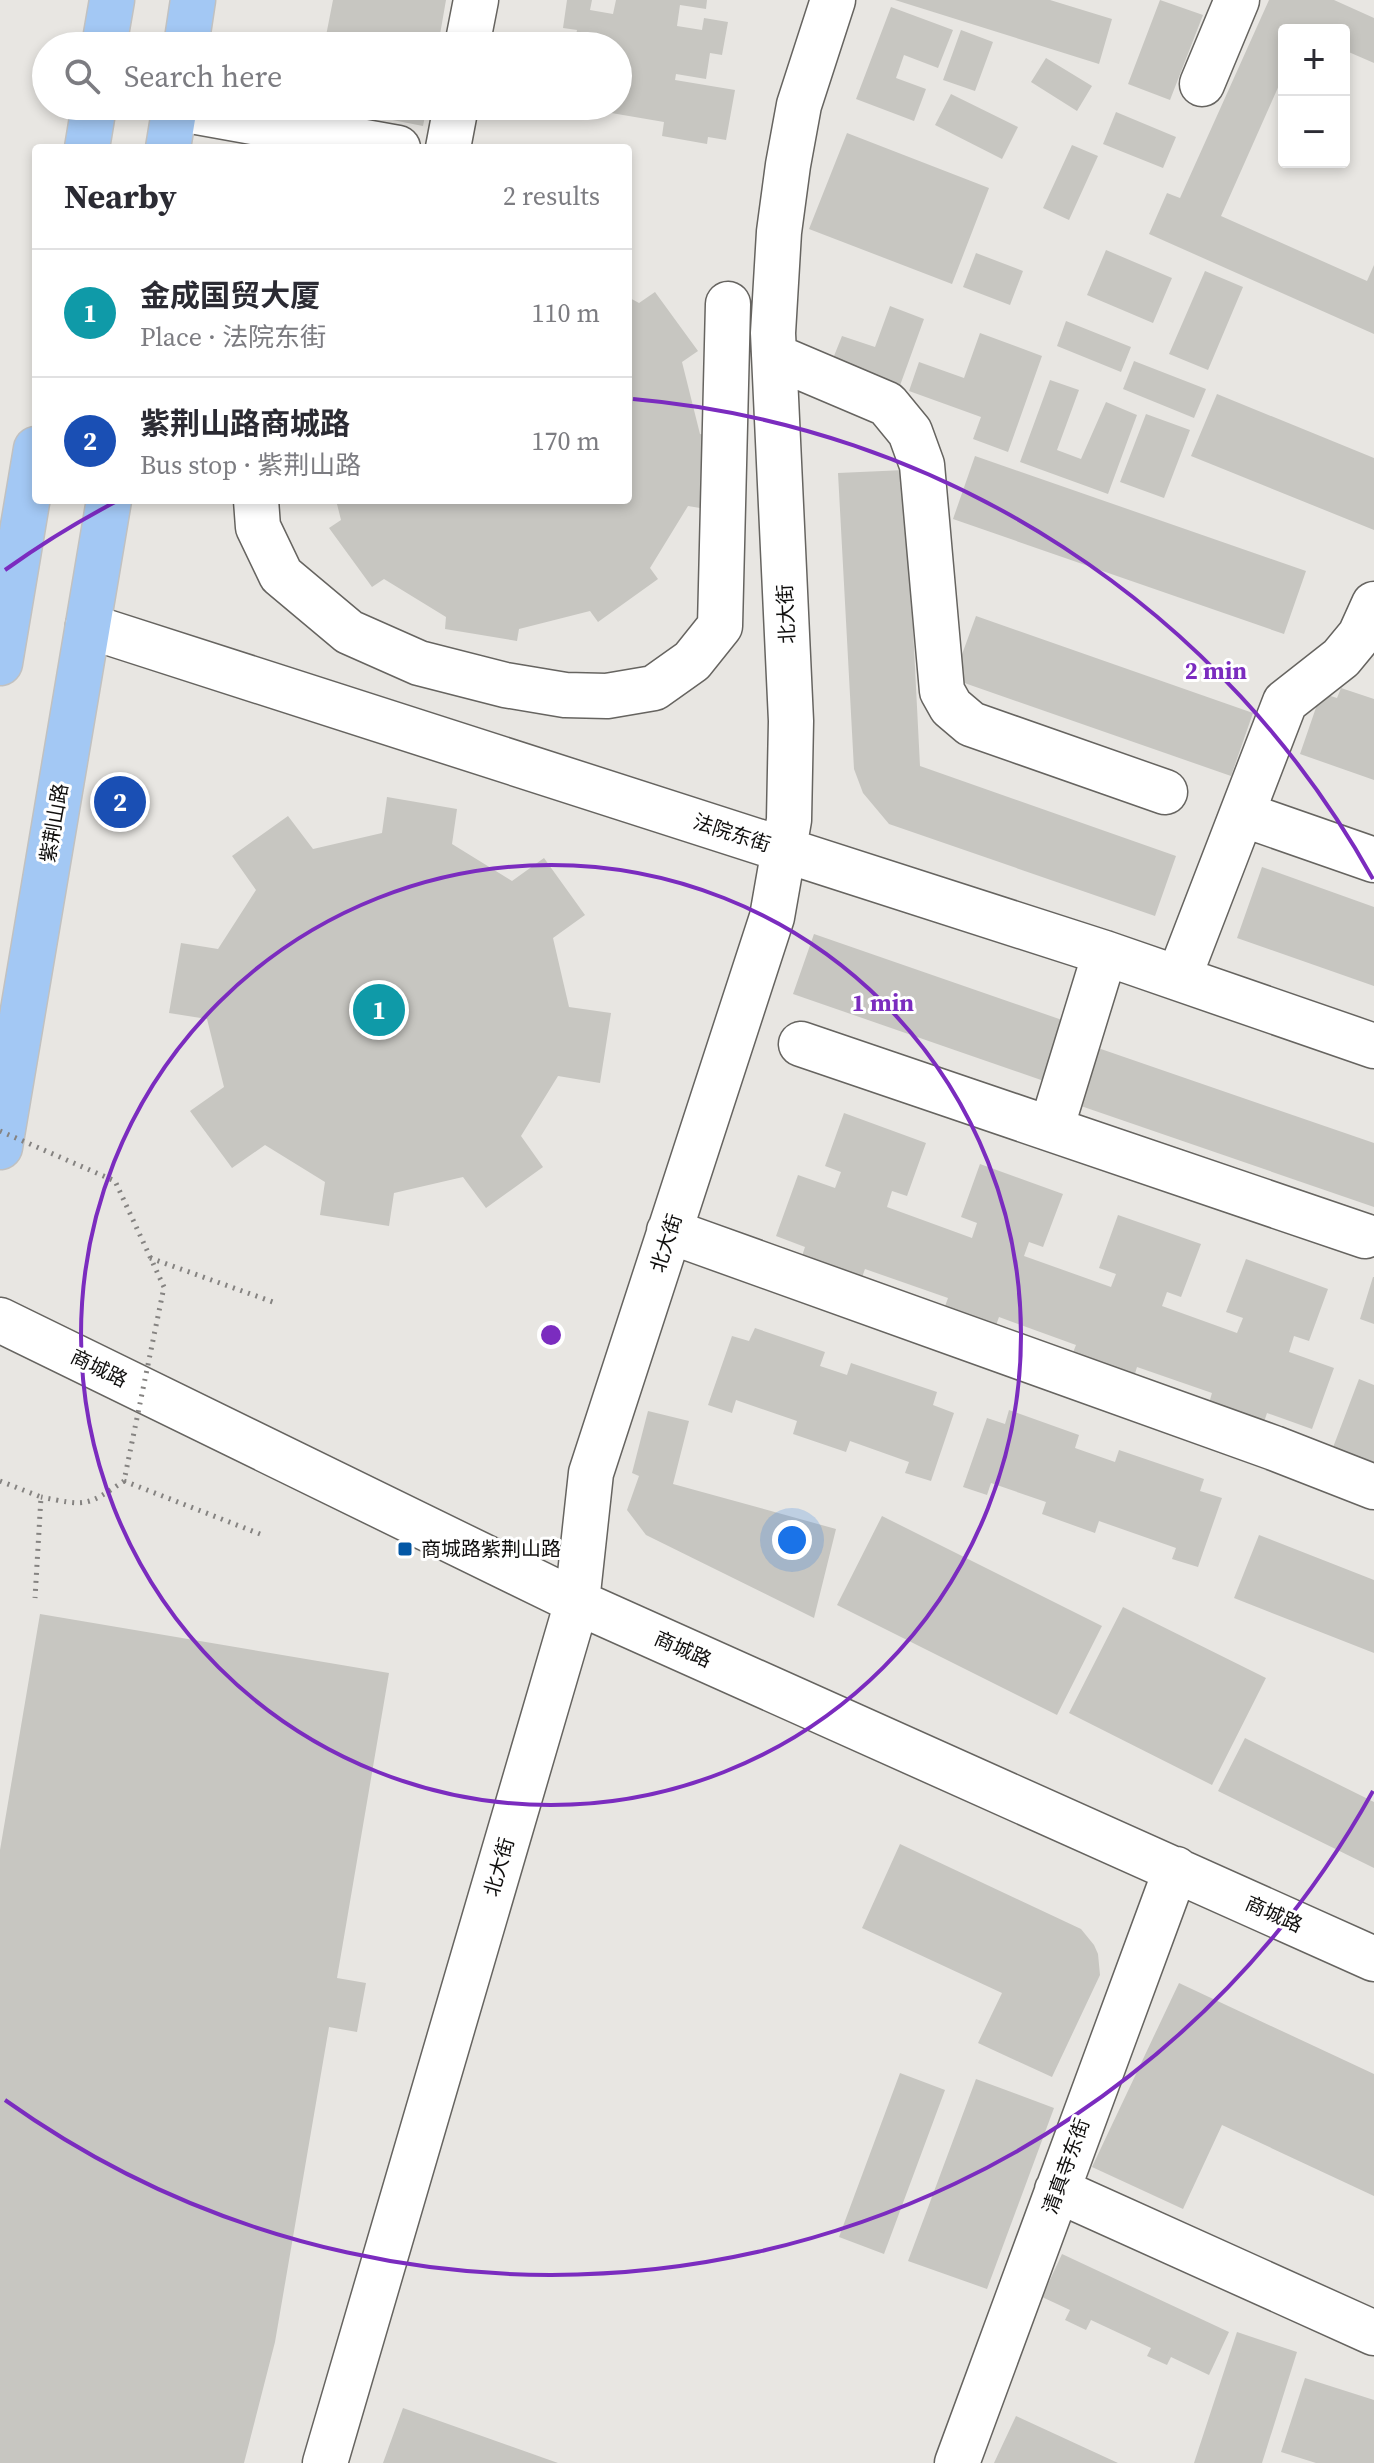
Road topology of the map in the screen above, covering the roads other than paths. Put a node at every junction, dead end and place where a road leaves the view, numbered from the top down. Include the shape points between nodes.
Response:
1 (112, 0) edge
2 (193, 0) edge
3 (476, 0) edge
4 (833, 0) edge
5 (1237, 0) edge
6 (106, 32) edge
7 (188, 32) edge
8 (470, 32) edge
9 (1202, 84) dead end
10 (92, 120) edge
11 (453, 120) edge
12 (173, 121) edge
13 (88, 144) edge
14 (365, 144) edge
15 (449, 144) edge
16 (728, 304) dead end
17 (774, 356) junction
18 (32, 473) edge
19 (108, 504) edge
20 (256, 504) edge
21 (1374, 604) edge
22 (88, 626) junction
23 (0, 663) edge
24 (448, 671) junction
25 (432, 736) junction
26 (1165, 792) dead end
27 (1242, 814) junction
28 (784, 849) junction
29 (1374, 860) edge
30 (1105, 953) junction
31 (1179, 977) junction
32 (801, 1044) dead end
33 (1374, 1046) edge
34 (1051, 1129) junction
35 (0, 1147) edge
36 (669, 1231) junction
37 (1365, 1236) dead end
38 (0, 1320) edge
39 (1374, 1487) edge
40 (577, 1602) junction
41 (1176, 1869) junction
42 (1374, 1959) edge
43 (1057, 2190) junction
44 (1374, 2333) edge
45 (325, 2463) edge
46 (957, 2463) edge

1 - 6 main road
2 - 7 main road
3 - 8 street
4 - 17 street, 北大街 via 799,105 788,165 779,232
5 - 9 street
10 - 13 main road
11 - 15 street
12 - 14 street
16 - 24 street via 720,626 692,661 654,688 607,696 550,693
17 - 26 street via 887,404 910,432 922,465 942,691 951,707 971,724
17 - 28 street, 北大街 via 791,721
18 - 23 main road
19 - 22 main road, 紫荆山路
20 - 24 street via 258,527 281,575 349,632
21 - 27 street via 1360,635 1341,658 1285,702
22 - 25 street, 法院东街
22 - 35 main road, 紫荆山路
24 - 25 street
25 - 28 street, 法院东街
27 - 29 street
27 - 31 street
28 - 30 street, 法院东街
28 - 36 street, 北大街 via 772,917
30 - 31 street, 法院东街
30 - 34 street
31 - 33 street, 法院东街
32 - 34 street
34 - 37 street
36 - 39 street
36 - 40 street, 北大街 via 591,1473
38 - 40 street, 商城路
40 - 41 street, 商城路
40 - 45 street, 北大街
41 - 42 street, 商城路
41 - 43 street, 清真寺东街
43 - 44 street
43 - 46 street, 清真寺东街

